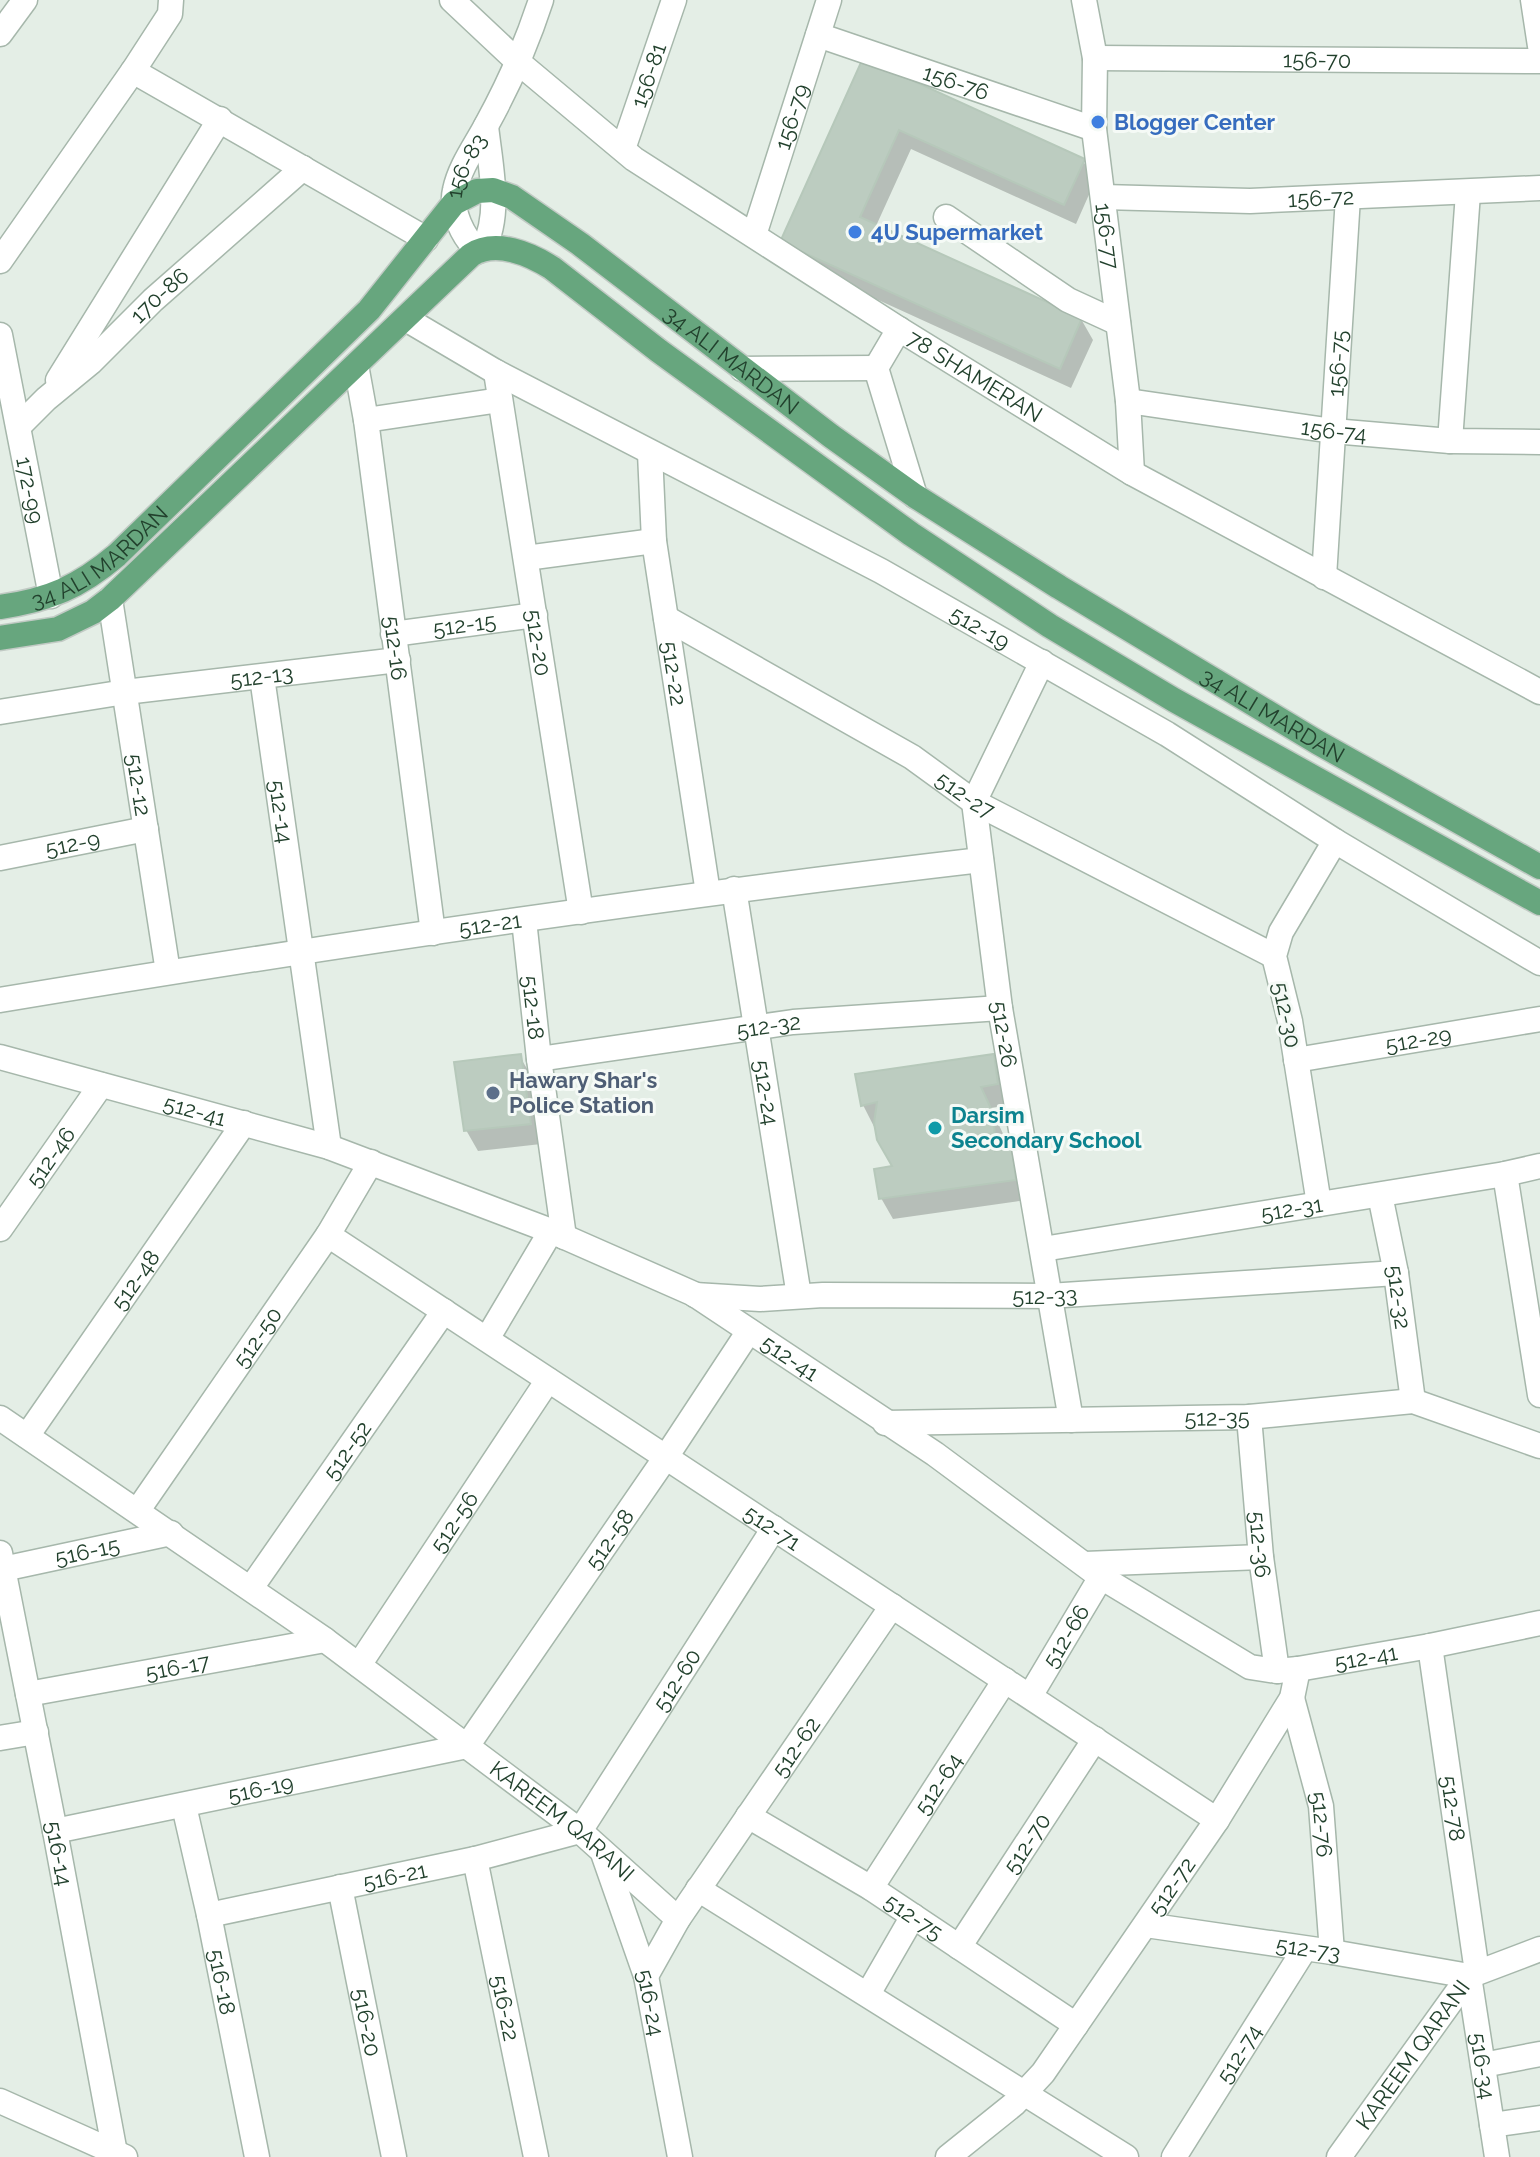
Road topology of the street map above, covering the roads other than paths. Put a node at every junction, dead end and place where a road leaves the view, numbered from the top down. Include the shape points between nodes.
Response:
1 (25, 0) edge
2 (171, 0) edge
3 (452, 0) edge
4 (541, 0) edge
5 (674, 0) edge
6 (829, 0) edge
7 (1084, 0) edge
8 (1533, 0) edge
9 (0, 34) edge
10 (818, 35) junction
11 (1540, 46) edge
12 (1095, 58) junction
13 (1540, 61) edge
14 (518, 62) junction
15 (133, 71) junction
16 (220, 119) junction
17 (486, 126) junction
18 (1094, 129) junction
19 (623, 149) junction
20 (303, 168) junction
21 (1540, 188) edge
22 (493, 190) junction
23 (1468, 193) junction
24 (1103, 197) junction
25 (1348, 197) junction
26 (454, 203) junction
27 (946, 217) dead end
28 (754, 235) junction
29 (426, 239) junction
30 (480, 250) junction
31 (0, 261) edge
32 (122, 277) junction
33 (153, 300) junction
34 (369, 310) junction
35 (1118, 323) junction
36 (398, 326) junction
37 (899, 329) junction
38 (0, 335) edge
39 (356, 365) junction
40 (876, 368) junction
41 (742, 369) junction
42 (496, 372) junction
43 (46, 399) junction
44 (500, 400) junction
45 (1128, 401) junction
46 (366, 420) junction
47 (1333, 431) junction
48 (13, 438) edge
49 (1450, 441) junction
50 (1540, 442) edge
51 (650, 453) junction
52 (1132, 473) junction
53 (915, 496) junction
54 (654, 541) junction
55 (526, 558) junction
56 (1324, 577) junction
57 (51, 596) junction
58 (110, 599) junction
59 (0, 607) edge
60 (535, 615) junction
61 (666, 618) junction
62 (393, 634) junction
63 (0, 638) edge
64 (398, 660) junction
65 (1042, 662) junction
66 (262, 677) junction
67 (125, 692) junction
68 (1540, 692) edge
69 (0, 712) edge
70 (974, 802) junction
71 (146, 829) junction
72 (1335, 841) junction
73 (0, 858) edge
74 (981, 860) junction
75 (1540, 867) edge
76 (734, 889) junction
77 (708, 893) junction
78 (1540, 903) edge
79 (581, 912) junction
80 (524, 920) junction
81 (433, 933) junction
82 (300, 950) junction
83 (1274, 956) junction
84 (1540, 963) edge
85 (168, 972) junction
86 (0, 1000) edge
87 (1000, 1008) junction
88 (1540, 1019) edge
89 (755, 1028) junction
90 (0, 1057) edge
91 (539, 1059) junction
92 (1296, 1060) junction
93 (101, 1085) junction
94 (244, 1123) junction
95 (329, 1147) junction
96 (371, 1162) junction
97 (1540, 1166) edge
98 (1505, 1174) junction
99 (1380, 1195) junction
100 (1319, 1204) junction
101 (0, 1229) edge
102 (558, 1234) junction
103 (328, 1235) junction
104 (1043, 1249) junction
105 (1396, 1273) junction
106 (694, 1294) junction
107 (799, 1296) junction
108 (1049, 1296) junction
109 (444, 1311) junction
110 (749, 1331) junction
111 (487, 1339) junction
112 (548, 1380) junction
113 (1540, 1395) edge
114 (1413, 1401) junction
115 (1249, 1417) junction
116 (0, 1418) edge
117 (1071, 1420) junction
118 (885, 1423) junction
119 (27, 1436) junction
120 (1540, 1446) edge
121 (666, 1457) junction
122 (138, 1510) junction
123 (774, 1528) junction
124 (171, 1533) junction
125 (1261, 1557) junction
126 (2, 1561) edge
127 (1093, 1570) junction
128 (251, 1588) junction
129 (892, 1606) junction
130 (1540, 1623) edge
131 (325, 1640) junction
132 (1430, 1646) junction
133 (359, 1665) junction
134 (1287, 1670) junction
135 (1005, 1680) junction
136 (28, 1694) junction
137 (1030, 1696) junction
138 (1292, 1698) junction
139 (36, 1732) junction
140 (0, 1738) edge
141 (1095, 1739) junction
142 (467, 1746) junction
143 (184, 1806) junction
144 (748, 1816) junction
145 (1217, 1820) junction
146 (55, 1831) junction
147 (580, 1831) junction
148 (603, 1854) junction
149 (475, 1859) junction
150 (340, 1887) junction
151 (871, 1888) junction
152 (698, 1889) junction
153 (209, 1915) junction
154 (913, 1916) junction
155 (678, 1919) junction
156 (1146, 1925) junction
157 (959, 1947) junction
158 (1540, 1949) edge
159 (1304, 1950) junction
160 (1332, 1952) junction
161 (1473, 1974) junction
162 (646, 1976) junction
163 (868, 1994) junction
164 (1076, 2025) junction
165 (1540, 2054) edge
166 (1483, 2065) junction
167 (1026, 2092) junction
168 (0, 2101) edge
169 (1540, 2118) edge
170 (1492, 2125) junction
171 (73, 2146) edge
172 (120, 2155) edge
173 (257, 2157) edge
174 (394, 2157) edge
175 (536, 2157) edge
176 (680, 2157) edge
177 (948, 2157) edge
178 (1126, 2157) edge
179 (1174, 2157) edge
180 (1339, 2157) edge
181 (1497, 2157) edge

1 - 9 street
2 - 15 street via 170,14
3 - 14 street, 78 SHAMERAN
4 - 14 street, 156-83
5 - 19 street, 156-81
6 - 10 street, 156-79
7 - 12 street, 156-77
8 - 11 street
10 - 18 street, 156-76
10 - 28 street, 156-79
12 - 13 street, 156-70
12 - 18 street, 156-77
14 - 17 street, 156-83
14 - 19 street, 78 SHAMERAN
15 - 16 street
15 - 31 street
16 - 20 street
16 - 32 street
17 - 22 street, 156-83
17 - 26 street, 156-83 via 458,181
18 - 24 street, 156-77
19 - 28 street, 78 SHAMERAN
20 - 29 street
20 - 33 street, 170-86
21 - 23 street, 156-72
22 - 26 main road via 477,191
22 - 30 street, 156-83 via 489,233
22 - 41 main road, 34 ALI MARDAN via 567,235
23 - 25 street, 156-72
23 - 49 street
24 - 25 street, 156-72
24 - 35 street, 156-77
25 - 47 street, 156-75
26 - 29 main road, 34 ALI MARDAN
26 - 30 street, 156-83 via 466,238
27 - 35 street via 1068,300
28 - 37 street, 78 SHAMERAN
29 - 34 main road, 34 ALI MARDAN
30 - 36 main road, 34 ALI MARDAN
30 - 78 main road, 34 ALI MARDAN via 523,253 552,268 911,534 1050,626
32 - 33 street
32 - 43 street
33 - 43 street, 170-86
34 - 36 main road
34 - 57 main road, 34 ALI MARDAN via 117,555 81,583
35 - 45 street, 156-77
36 - 39 main road, 34 ALI MARDAN
36 - 42 street, 512-19
37 - 40 street
37 - 52 street, 78 SHAMERAN
38 - 48 street, 172-99
39 - 46 street, 512-16
39 - 58 main road, 34 ALI MARDAN
40 - 41 street
40 - 53 street
41 - 53 main road, 34 ALI MARDAN
42 - 44 street, 512-20
42 - 51 street, 512-19
43 - 48 street, 170-86
44 - 46 street
44 - 55 street, 512-20
45 - 47 street, 156-74
45 - 52 street, 156-77
46 - 62 street, 512-16
47 - 49 street, 156-74
47 - 56 street, 156-75
48 - 57 street, 172-99
49 - 50 street, 156-74
51 - 54 street, 512-22
51 - 65 street, 512-19 via 881,571
52 - 56 street, 78 SHAMERAN
53 - 75 main road, 34 ALI MARDAN via 1317,742
54 - 55 street
54 - 61 street, 512-22
55 - 60 street, 512-20
56 - 68 street, 78 SHAMERAN
57 - 59 main road, 34 ALI MARDAN
58 - 63 main road, 34 ALI MARDAN via 58,629
58 - 67 street, 512-12
60 - 62 street, 512-15
60 - 79 street, 512-20
61 - 70 street, 512-27 via 912,757
61 - 77 street, 512-22
62 - 64 street, 512-16
64 - 66 street, 512-13
64 - 81 street, 512-16
65 - 70 street
65 - 72 street, 512-19
66 - 67 street, 512-13
66 - 82 street, 512-14
67 - 69 street, 512-13
67 - 71 street, 512-12
70 - 74 street, 512-26
70 - 83 street, 512-27
71 - 73 street, 512-9
71 - 85 street, 512-12
72 - 83 street, 512-30 via 1281,932
72 - 84 street, 512-19
74 - 76 street, 512-21
74 - 87 street, 512-26
76 - 77 street, 512-21
76 - 89 street, 512-24
77 - 79 street, 512-21
79 - 80 street, 512-21
80 - 81 street, 512-21
80 - 91 street, 512-18
81 - 82 street, 512-21
82 - 85 street, 512-21
82 - 95 street, 512-14
83 - 92 street, 512-30
85 - 86 street, 512-21
87 - 89 street, 512-32
87 - 104 street, 512-26
88 - 92 street, 512-29
89 - 91 street, 512-32
89 - 107 street, 512-24
90 - 93 street, 512-41
91 - 102 street, 512-18
92 - 100 street, 512-30
93 - 94 street, 512-41
93 - 101 street, 512-46
94 - 95 street, 512-41
94 - 119 street, 512-48
95 - 96 street, 512-41
96 - 102 street, 512-41
96 - 103 street, 512-50
97 - 98 street, 512-31
98 - 99 street, 512-31
98 - 113 street
99 - 100 street, 512-31
99 - 105 street, 512-32
100 - 104 street, 512-31
102 - 106 street, 512-41
102 - 111 street
103 - 109 street, 512-71
103 - 122 street, 512-50
104 - 108 street, 512-26
105 - 108 street, 512-33
105 - 114 street, 512-32
106 - 107 street, 512-33
106 - 110 street, 512-41
107 - 108 street, 512-33
108 - 117 street, 512-26
109 - 111 street, 512-71
109 - 128 street, 512-52
110 - 118 street, 512-41
110 - 121 street, 512-58
111 - 112 street, 512-71
112 - 121 street, 512-71
112 - 133 street, 512-56
114 - 115 street, 512-35
114 - 120 street, 512-35
115 - 117 street, 512-35
115 - 125 street, 512-36
116 - 119 street, KAREEM QARANI
117 - 118 street, 512-35
118 - 127 street, 512-41
119 - 122 street, KAREEM QARANI
121 - 123 street, 512-71
121 - 142 street, 512-58
122 - 124 street, KAREEM QARANI
123 - 129 street, 512-71
123 - 147 street, 512-60
124 - 126 street, 516-15
124 - 128 street, KAREEM QARANI
125 - 127 street
125 - 134 street, 512-36
126 - 136 street, 516-14
127 - 134 street, 512-41 via 1250,1667
127 - 137 street, 512-66
128 - 131 street, KAREEM QARANI
129 - 135 street, 512-71
129 - 144 street, 512-62
130 - 132 street, 512-41
131 - 133 street, KAREEM QARANI
131 - 136 street, 516-17
132 - 134 street, 512-41
132 - 161 street, 512-78
133 - 142 street, KAREEM QARANI
134 - 138 street, 512-72
135 - 137 street, 512-71
135 - 151 street, 512-64
136 - 139 street, 516-14
137 - 141 street, 512-71
138 - 145 street, 512-72
138 - 160 street, 512-76 via 1321,1806
139 - 140 street
139 - 146 street, 516-14
141 - 145 street, 512-71
141 - 157 street, 512-70
142 - 143 street, 516-19
142 - 147 street, KAREEM QARANI
143 - 146 street, 516-19
143 - 153 street, 516-18
144 - 151 street, 512-75
144 - 152 street, 512-62
145 - 156 street, 512-72
146 - 172 street, 516-14
147 - 148 street, KAREEM QARANI
147 - 149 street, 516-21
148 - 155 street, KAREEM QARANI
148 - 162 street, 516-24
149 - 150 street, 516-21
149 - 175 street, 516-22
150 - 153 street, 516-21
150 - 174 street, 516-20
151 - 154 street, 512-75
152 - 155 street
152 - 163 street
153 - 173 street, 516-18
154 - 157 street, 512-75
154 - 163 street
155 - 162 street
156 - 159 street, 512-73
156 - 164 street, 512-72
157 - 164 street, 512-75
158 - 161 street, KAREEM QARANI
159 - 160 street, 512-73
159 - 179 street, 512-74
160 - 161 street, 512-73
161 - 166 street, 516-34
161 - 180 street, KAREEM QARANI
162 - 176 street, 516-24
163 - 167 street
164 - 167 street, 512-72
165 - 166 street
166 - 170 street, 516-34
167 - 177 street, 512-72
167 - 178 street
168 - 171 street
169 - 170 street
170 - 181 street, 516-34
171 - 172 street

